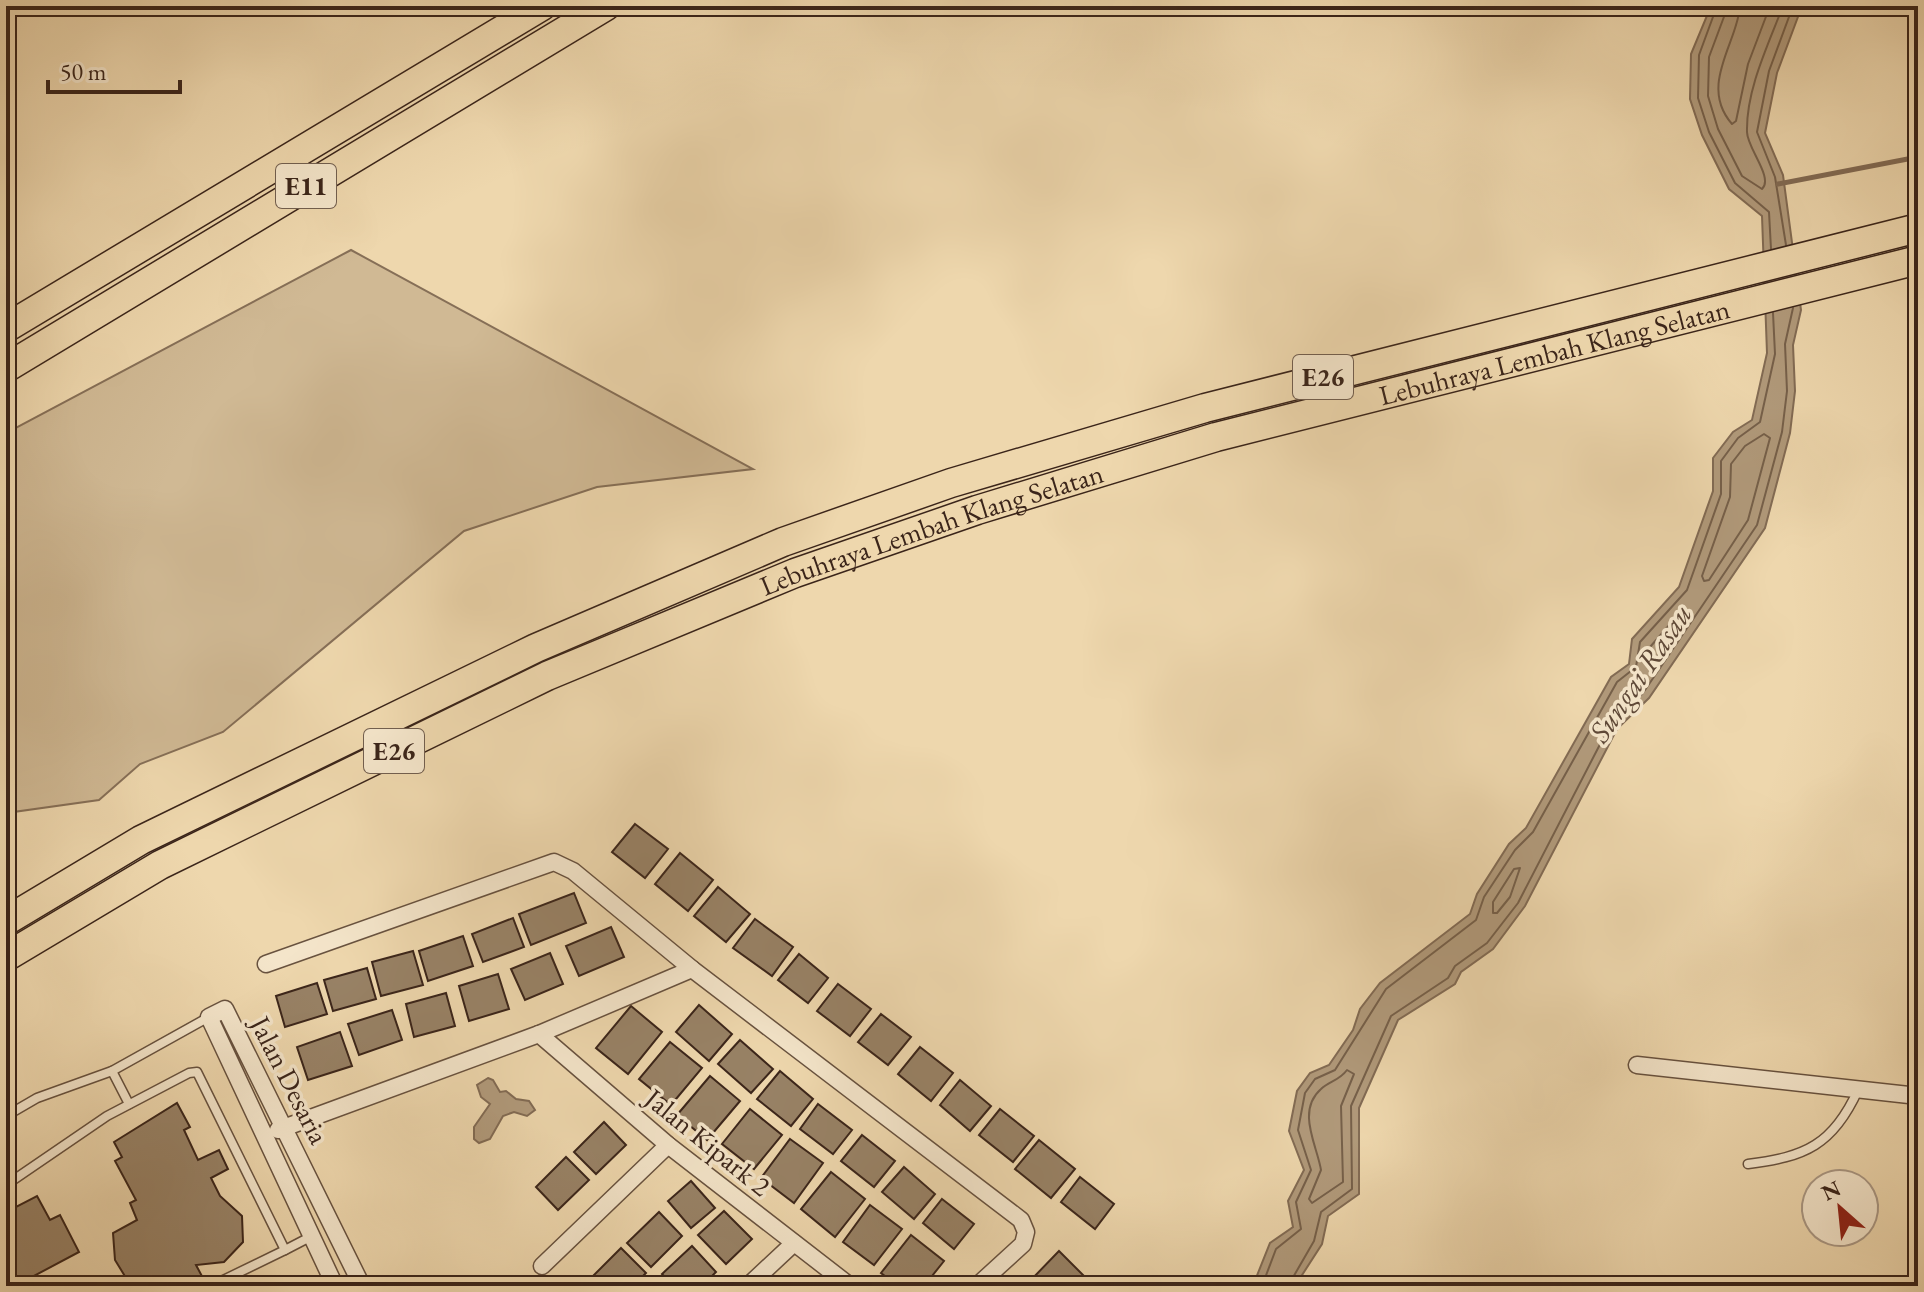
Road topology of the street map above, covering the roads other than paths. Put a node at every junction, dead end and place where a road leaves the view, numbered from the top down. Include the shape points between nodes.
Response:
1 (542, 6) edge
2 (606, 6) edge
3 (1918, 228) edge
4 (1918, 260) edge
5 (6, 328) edge
6 (6, 368) edge
7 (6, 921) edge
8 (6, 957) edge
9 (266, 964) dead end
10 (692, 969) junction
11 (209, 1017) junction
12 (539, 1034) junction
13 (1637, 1065) dead end
14 (112, 1071) junction
15 (1858, 1089) junction
16 (1918, 1096) edge
17 (129, 1104) junction
18 (6, 1116) edge
19 (286, 1127) junction
20 (266, 1136) junction
21 (668, 1145) junction
22 (1748, 1164) dead end
23 (6, 1185) edge
24 (312, 1236) junction
25 (794, 1243) junction
26 (285, 1250) junction
27 (542, 1266) dead end
28 (211, 1286) edge
29 (335, 1286) edge
30 (362, 1286) edge
31 (748, 1286) edge
32 (850, 1286) edge
33 (977, 1286) edge

1 - 5 highway, E11
2 - 6 highway, E11
3 - 7 highway, Lebuhraya Lembah Klang Selatan / E26 via 1205,408 951,483 783,542 536,648 169,826
4 - 8 highway, Lebuhraya Lembah Klang Selatan / E26 via 1216,437 977,510 795,573 547,676 160,865
9 - 10 street via 554,862 573,871
10 - 12 street
10 - 33 street via 1021,1220 1023,1244
11 - 14 lane
11 - 19 street, Jalan Desaria via 225,1009
11 - 20 street, Jalan Desaria
12 - 19 street
12 - 21 street, Jalan Kipark 2
13 - 15 street
14 - 17 lane
14 - 18 lane via 37,1098
15 - 16 street
15 - 22 lane via 1842,1120 1807,1153
17 - 23 lane
17 - 26 lane via 197,1072
19 - 20 street
19 - 30 street, Jalan Desaria
20 - 24 street, Jalan Desaria
21 - 25 street, Jalan Kipark 2
21 - 27 street
24 - 26 lane
24 - 29 street, Jalan Desaria
25 - 31 street
25 - 32 street, Jalan Kipark 2
26 - 28 lane

